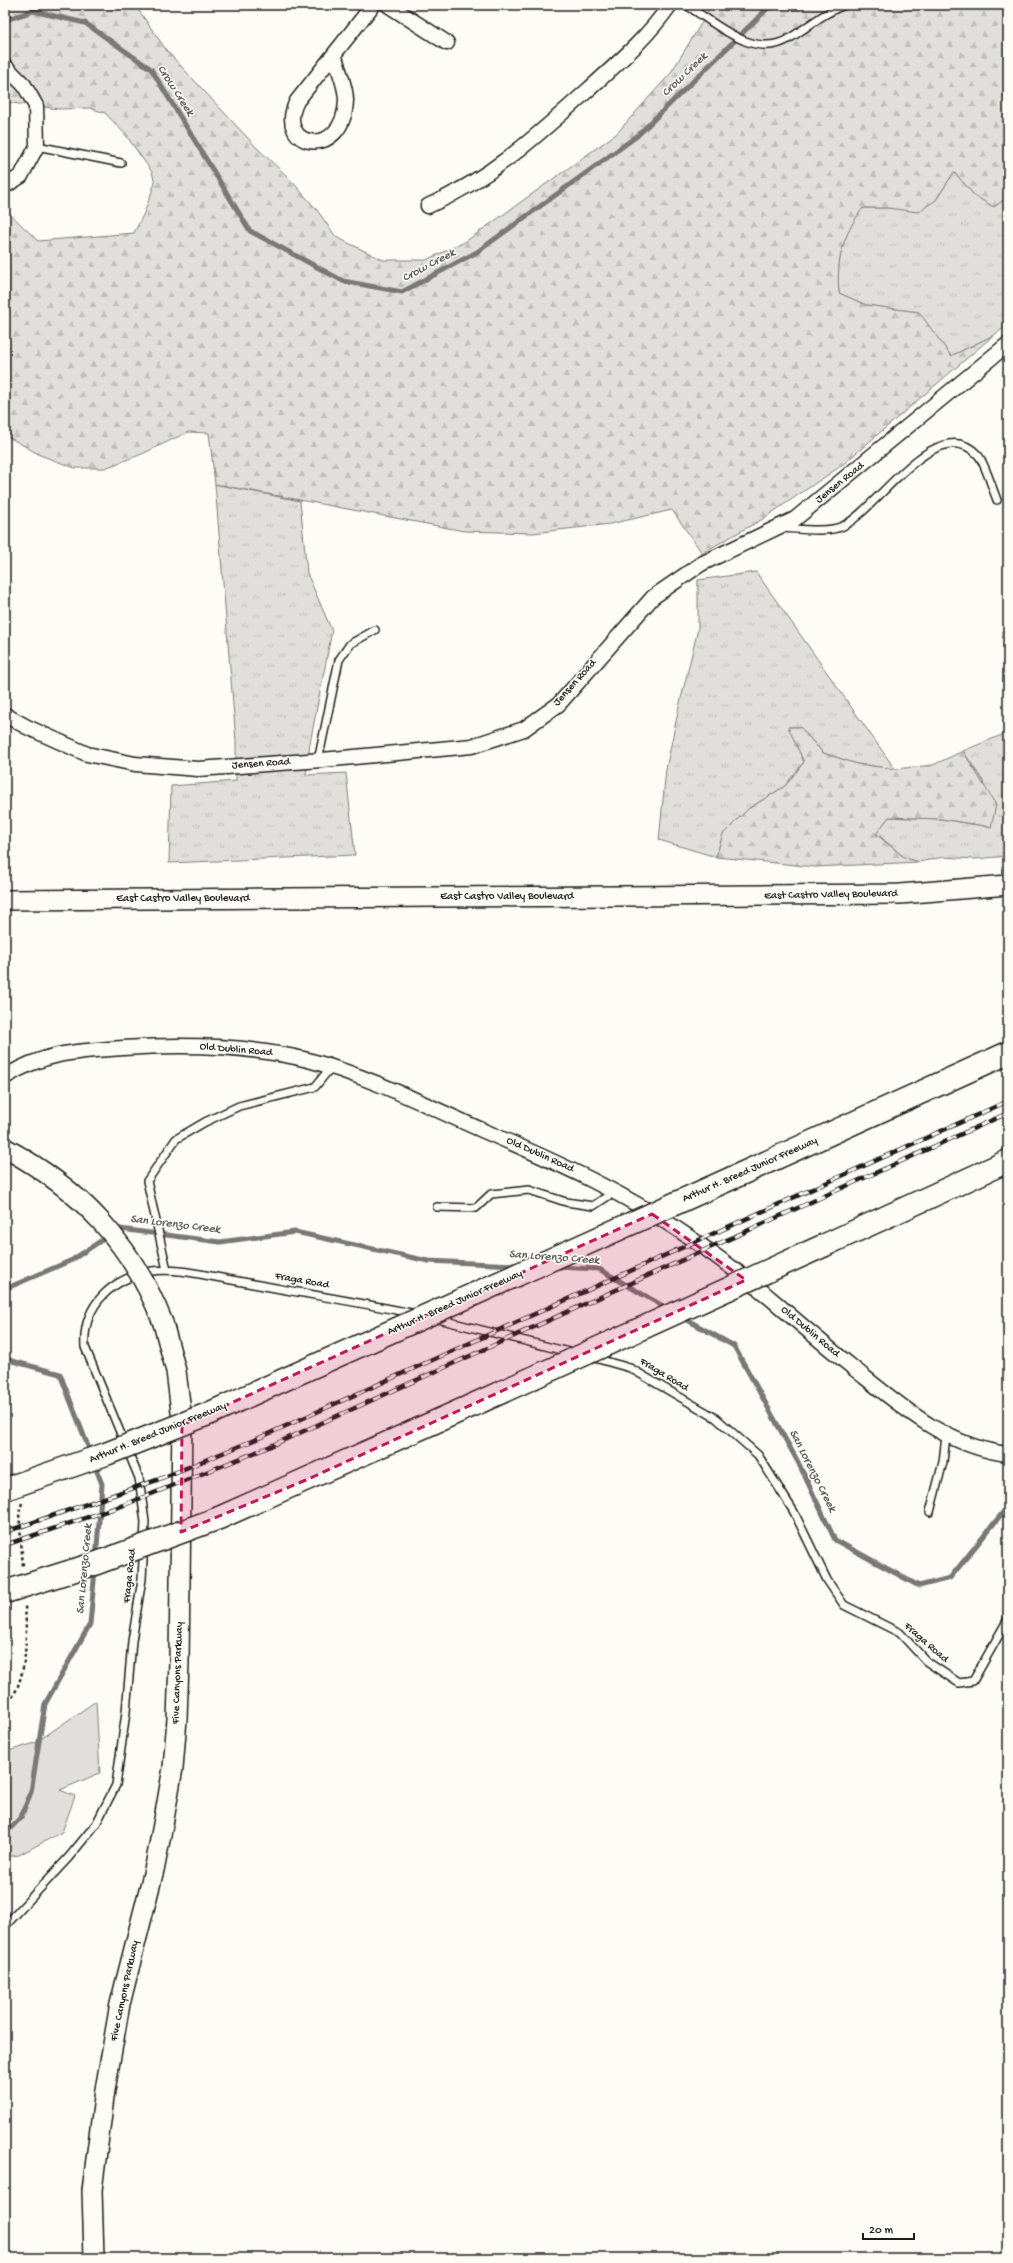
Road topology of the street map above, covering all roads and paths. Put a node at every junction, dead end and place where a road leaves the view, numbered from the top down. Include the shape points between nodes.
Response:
1 (373, 5) edge
2 (388, 5) edge
3 (670, 5) edge
4 (686, 5) edge
5 (845, 5) edge
6 (447, 43) dead end
7 (335, 56) junction
8 (5, 66) edge
9 (37, 146) junction
10 (121, 163) dead end
11 (5, 186) edge
12 (428, 206) dead end
13 (1008, 344) edge
14 (997, 500) dead end
15 (776, 528) junction
16 (375, 630) dead end
17 (5, 715) edge
18 (318, 761) junction
19 (1008, 885) edge
20 (5, 900) edge
21 (1008, 1053) edge
22 (331, 1067) junction
23 (5, 1077) edge
24 (5, 1148) edge
25 (1008, 1162) edge
26 (614, 1192) junction
27 (437, 1207) dead end
28 (167, 1270) junction
29 (946, 1436) junction
30 (1008, 1454) edge
31 (5, 1488) edge
32 (930, 1512) dead end
33 (5, 1592) edge
34 (1008, 1619) edge
35 (5, 1926) edge
36 (94, 2258) edge

1 - 7 street
2 - 6 street
3 - 12 street via 642,42 542,131 493,170 457,194
4 - 5 lane via 746,42 771,46 788,39 833,9
7 - 7 street via 297,101 292,112 291,120 295,131 305,140 318,143 328,140 338,127 346,101
8 - 9 street via 24,84 36,106
9 - 10 lane
9 - 11 street via 21,176
13 - 15 street, Jensen Road via 795,519
14 - 15 lane via 978,455 964,445 952,443 936,446 917,458 866,510 842,527
15 - 18 street, Jensen Road via 701,564 653,597 559,704 524,728 472,746
16 - 18 lane via 350,644 339,660
17 - 18 street, Jensen Road via 87,754 135,764 198,769
19 - 20 main road, East Castro Valley Boulevard via 900,894
21 - 31 highway, Arthur H. Breed Junior Freeway, bridge via 228,1405 106,1454
22 - 23 street, Old Dublin Road via 263,1051 184,1046 139,1047 47,1056 24,1065
22 - 26 street, Old Dublin Road via 382,1085 578,1172
22 - 28 lane via 315,1087 239,1106 176,1139 147,1181
24 - 36 main road, Five Canyons Parkway, bridge via 60,1182 107,1227 142,1276 163,1322 176,1371 182,1420 179,1662 173,1768 155,1866 120,2004 105,2090 92,2190
25 - 33 highway, bridge via 218,1518 124,1553
26 - 27 lane via 593,1206 566,1202 529,1190 492,1194 476,1208
26 - 29 street, Old Dublin Road via 685,1234 772,1300 907,1412
28 - 34 lane, Fraga Road via 366,1304 471,1326 630,1368 716,1418 758,1455 794,1512 827,1580 844,1604 900,1633 926,1661 959,1684 973,1681
28 - 35 lane, Fraga Road via 134,1276 107,1290 94,1304 84,1335 90,1359 140,1478 145,1522 142,1579 132,1641 116,1785 96,1824
29 - 30 street, Old Dublin Road via 988,1452
29 - 32 lane via 943,1462

